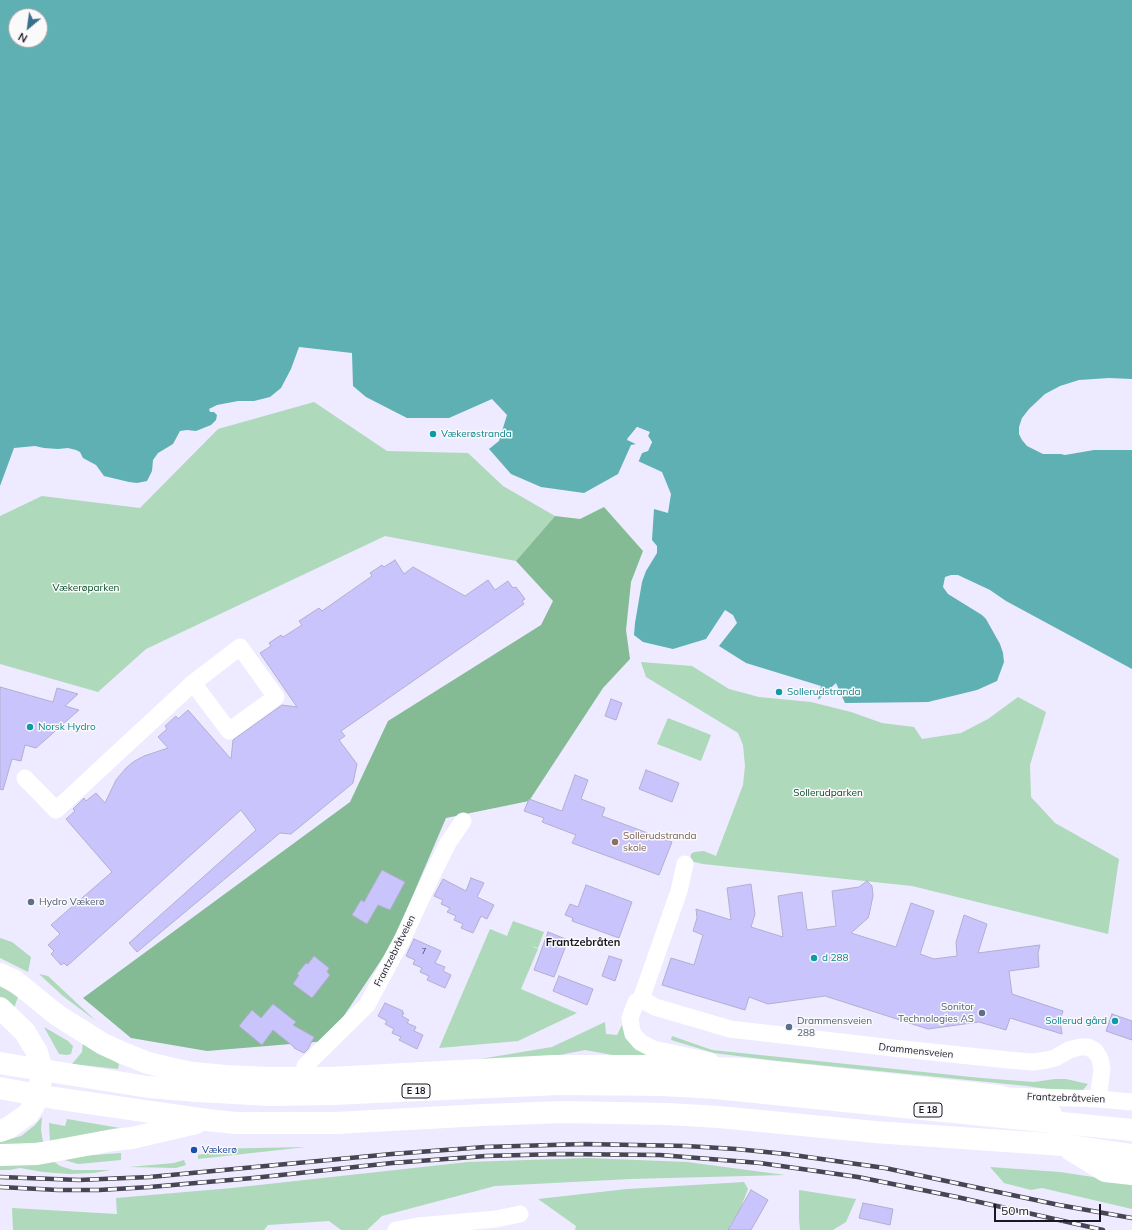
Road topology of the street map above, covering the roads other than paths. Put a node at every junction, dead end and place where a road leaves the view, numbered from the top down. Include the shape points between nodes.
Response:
1 (193, 683) junction
2 (25, 778) dead end
3 (463, 821) dead end
4 (685, 864) dead end
5 (7, 978) edge
6 (641, 999) junction
7 (4, 1014) edge
8 (7, 1064) edge
9 (305, 1066) dead end
10 (745, 1069) junction
11 (7, 1090) edge
12 (999, 1096) junction
13 (1098, 1098) junction
14 (1132, 1102) edge
15 (207, 1120) junction
16 (1079, 1124) junction
17 (1132, 1130) edge
18 (0, 1131) edge
19 (1063, 1146) junction
20 (0, 1155) edge
21 (1132, 1155) edge
22 (1132, 1174) edge
23 (520, 1214) dead end
24 (396, 1230) edge

1 - 1 street via 229,731 276,697 240,647
1 - 2 street via 56,810
3 - 9 street, Frantzebråtveien via 448,843 402,940 367,1005
4 - 6 street via 679,891
5 - 10 highway via 81,1031 116,1050 148,1063 193,1073 268,1078 330,1078 560,1066
6 - 10 street via 636,1002 630,1018 634,1034 640,1042 653,1049
6 - 13 street, Drammensveien via 655,1007 730,1029 893,1048 1033,1062 1055,1058 1069,1050 1088,1047 1095,1051 1100,1059 1102,1070
7 - 18 highway via 25,1032 37,1052 41,1075 40,1087 28,1114
8 - 16 highway, E 18 via 148,1087 198,1091 270,1095 558,1084 664,1085
10 - 12 highway
11 - 15 highway
12 - 13 street, Frantzebråtveien
12 - 16 highway
13 - 14 street, Frantzebråtveien
15 - 19 highway via 236,1123 335,1124 483,1115 621,1112 719,1117
15 - 20 highway via 132,1138 37,1154
16 - 17 highway, E 18
19 - 21 highway
19 - 22 highway via 1105,1171
23 - 24 street

